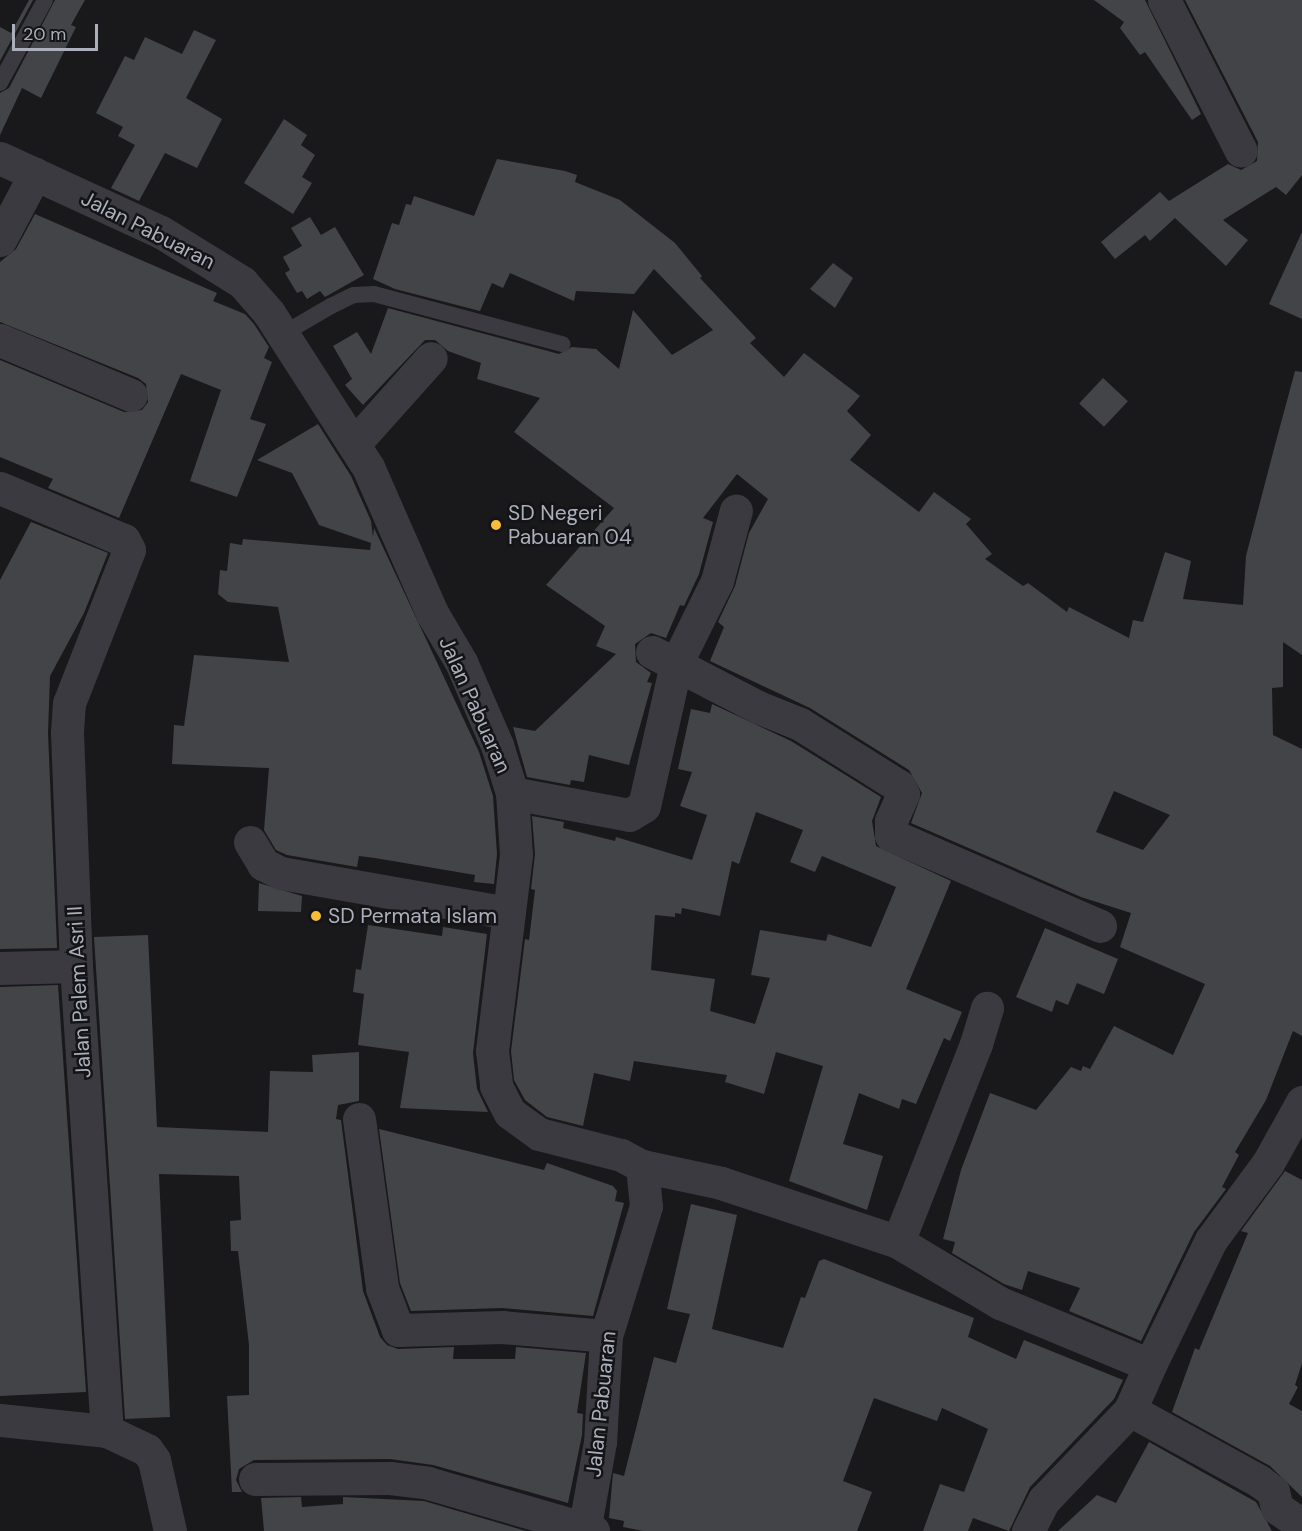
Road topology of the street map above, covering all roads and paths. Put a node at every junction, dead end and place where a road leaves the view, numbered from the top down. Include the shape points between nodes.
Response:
1 (45, 0) edge
2 (1164, 0) edge
3 (0, 83) edge
4 (1241, 151) dead end
5 (20, 167) edge
6 (0, 240) edge
7 (283, 334) junction
8 (0, 340) edge
9 (562, 344) dead end
10 (432, 358) dead end
11 (131, 395) dead end
12 (354, 444) junction
13 (3, 496) edge
14 (736, 510) dead end
15 (664, 658) junction
16 (512, 793) junction
17 (250, 842) dead end
18 (509, 913) junction
19 (1100, 926) dead end
20 (76, 966) junction
21 (0, 968) edge
22 (987, 1008) dead end
23 (1302, 1102) edge
24 (359, 1119) dead end
25 (642, 1166) junction
26 (898, 1242) junction
27 (606, 1336) junction
28 (1150, 1365) junction
29 (1130, 1410) junction
30 (0, 1420) edge
31 (107, 1431) junction
32 (255, 1479) dead end
33 (1302, 1524) edge
34 (587, 1530) edge
35 (170, 1531) edge
36 (1028, 1531) edge

1 - 3 lane
2 - 4 street
5 - 6 street
5 - 7 street, Jalan Pabuaran via 161,232 214,263 242,282
7 - 9 lane via 354,295 374,294
7 - 12 street, Jalan Pabuaran
8 - 11 street
10 - 12 street
12 - 16 street, Jalan Pabuaran via 368,466 432,613 461,662 497,745
13 - 20 street, Jalan Palem Asri II via 124,540 129,550 69,703
14 - 15 street via 717,581
15 - 16 street via 649,792 639,812 629,815
15 - 19 street via 758,707 800,724 899,786 903,794 891,821 891,835
16 - 18 street, Jalan Pabuaran via 516,855
17 - 18 street via 263,864 281,873
18 - 25 street, Jalan Pabuaran via 492,1051 496,1086 510,1113 539,1134 621,1155
20 - 21 street
20 - 31 street, Jalan Palem Asri II
22 - 26 street
23 - 28 street via 1268,1163 1212,1240
24 - 27 street via 382,1288 398,1330 502,1327
25 - 26 street via 721,1183
25 - 27 street, Jalan Pabuaran via 646,1206
26 - 28 street via 1000,1303
27 - 34 street, Jalan Pabuaran via 600,1442
28 - 29 street
29 - 33 street via 1258,1480 1273,1491 1277,1508
29 - 36 street via 1044,1500
30 - 31 street
31 - 35 street via 147,1450 154,1460
32 - 34 street via 390,1478 428,1483

